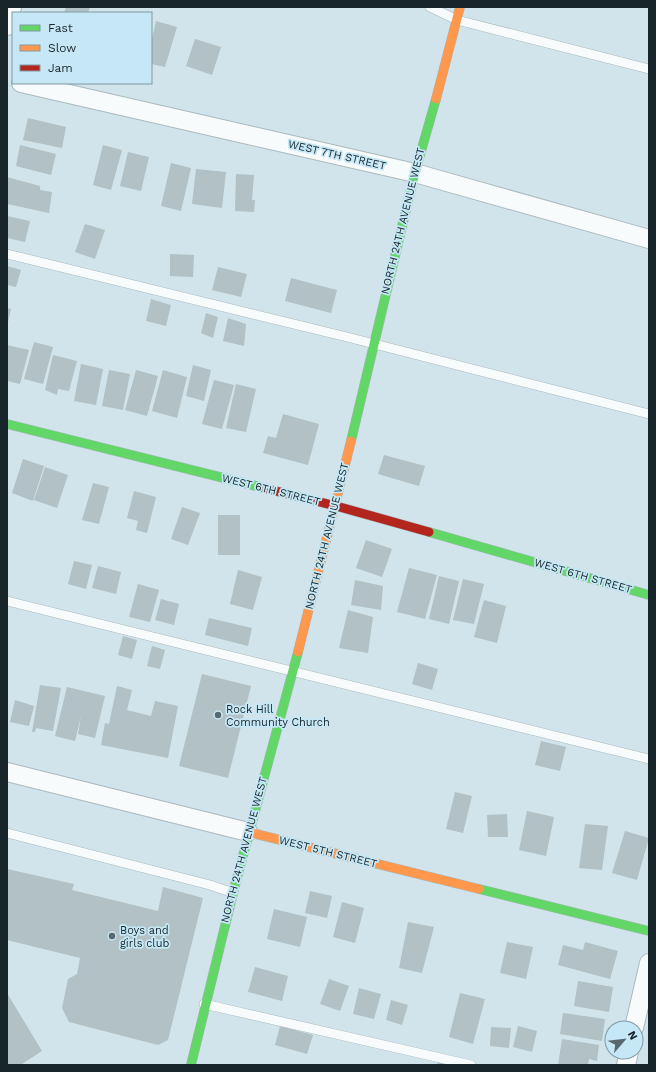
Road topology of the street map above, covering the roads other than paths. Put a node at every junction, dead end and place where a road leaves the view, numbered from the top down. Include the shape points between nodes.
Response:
1 (12, 7) edge
2 (430, 7) edge
3 (460, 7) edge
4 (457, 20) junction
5 (7, 26) edge
6 (649, 69) edge
7 (25, 84) edge
8 (415, 173) junction
9 (649, 239) edge
10 (7, 254) edge
11 (373, 344) junction
12 (649, 414) edge
13 (7, 424) edge
14 (336, 506) junction
15 (649, 595) edge
16 (7, 601) edge
17 (293, 672) junction
18 (649, 759) edge
19 (7, 772) edge
20 (248, 832) junction
21 (7, 833) edge
22 (233, 893) junction
23 (649, 931) edge
24 (649, 963) edge
25 (204, 1004) junction
26 (636, 1020) edge
27 (191, 1065) edge
28 (471, 1065) edge

1 - 5 street
2 - 4 lane
3 - 4 street, NORTH 24TH AVENUE WEST
4 - 6 lane
4 - 8 street, NORTH 24TH AVENUE WEST
7 - 8 street, WEST 7TH STREET
8 - 9 street, WEST 7TH STREET
8 - 11 street, NORTH 24TH AVENUE WEST
10 - 11 lane
11 - 12 lane
11 - 14 street, NORTH 24TH AVENUE WEST
13 - 14 street, WEST 6TH STREET
14 - 15 street, WEST 6TH STREET
14 - 17 street, NORTH 24TH AVENUE WEST
16 - 17 lane
17 - 18 lane
17 - 20 street, NORTH 24TH AVENUE WEST
19 - 20 street, WEST 5TH STREET
20 - 22 street, NORTH 24TH AVENUE WEST
20 - 23 street, WEST 5TH STREET
21 - 22 lane
22 - 25 street, NORTH 24TH AVENUE WEST
24 - 26 street
25 - 27 street, NORTH 24TH AVENUE WEST
25 - 28 lane

